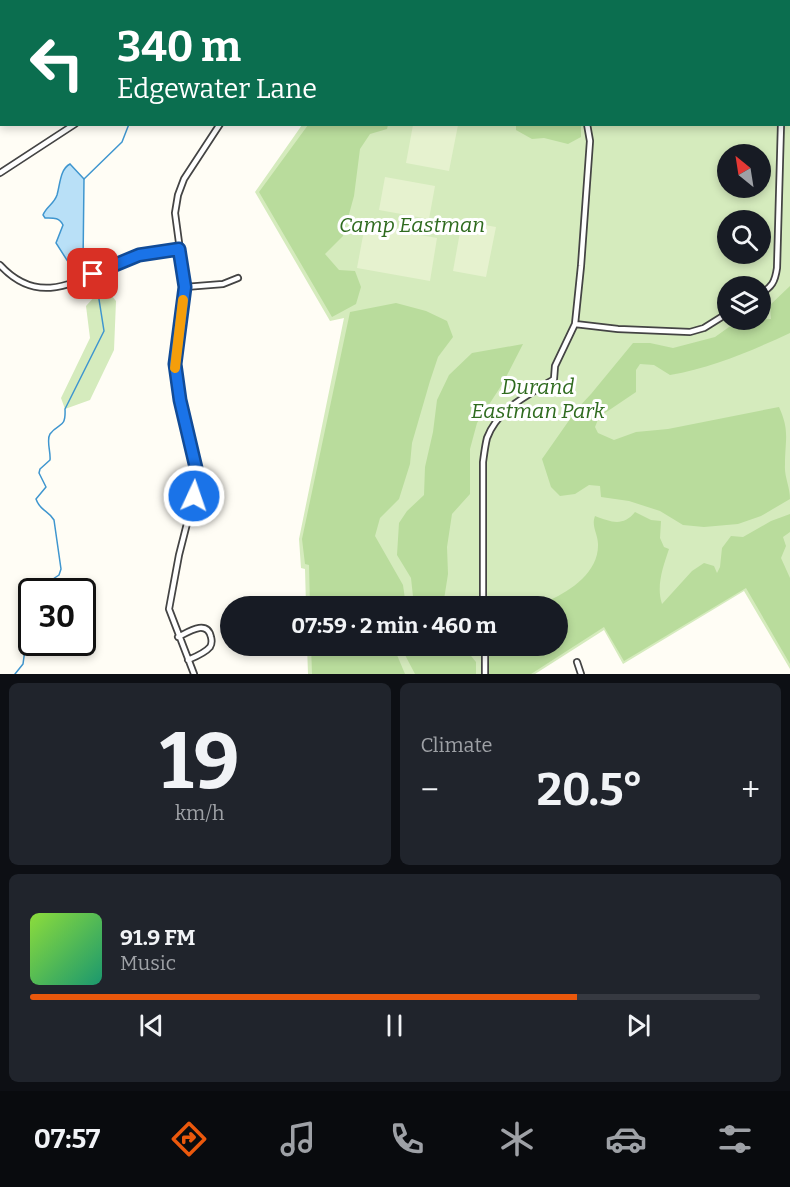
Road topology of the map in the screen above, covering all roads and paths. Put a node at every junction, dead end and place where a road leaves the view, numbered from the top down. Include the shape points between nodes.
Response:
1 (72, 126) edge
2 (219, 126) edge
3 (587, 126) edge
4 (781, 126) edge
5 (0, 173) edge
6 (179, 249) junction
7 (0, 265) edge
8 (238, 278) dead end
9 (185, 287) junction
10 (771, 287) edge
11 (717, 320) edge
12 (575, 324) junction
13 (483, 596) edge
14 (178, 637) junction
15 (485, 656) edge
16 (188, 660) junction
17 (577, 662) dead end
18 (194, 674) edge
19 (485, 674) edge
20 (581, 674) edge

1 - 5 street
2 - 6 street via 178,195 175,213
3 - 12 street via 590,141
4 - 10 street via 777,268
6 - 7 street via 139,255 80,280 44,289 23,283
6 - 9 street
8 - 9 street via 223,284
9 - 14 street via 175,356 176,379 197,476 169,603
11 - 12 street via 690,332
12 - 13 street via 555,366 554,379 512,405 496,421 487,439 483,462
14 - 16 street
14 - 16 street via 201,627 211,636 209,648
15 - 19 street
16 - 18 street
17 - 20 street

